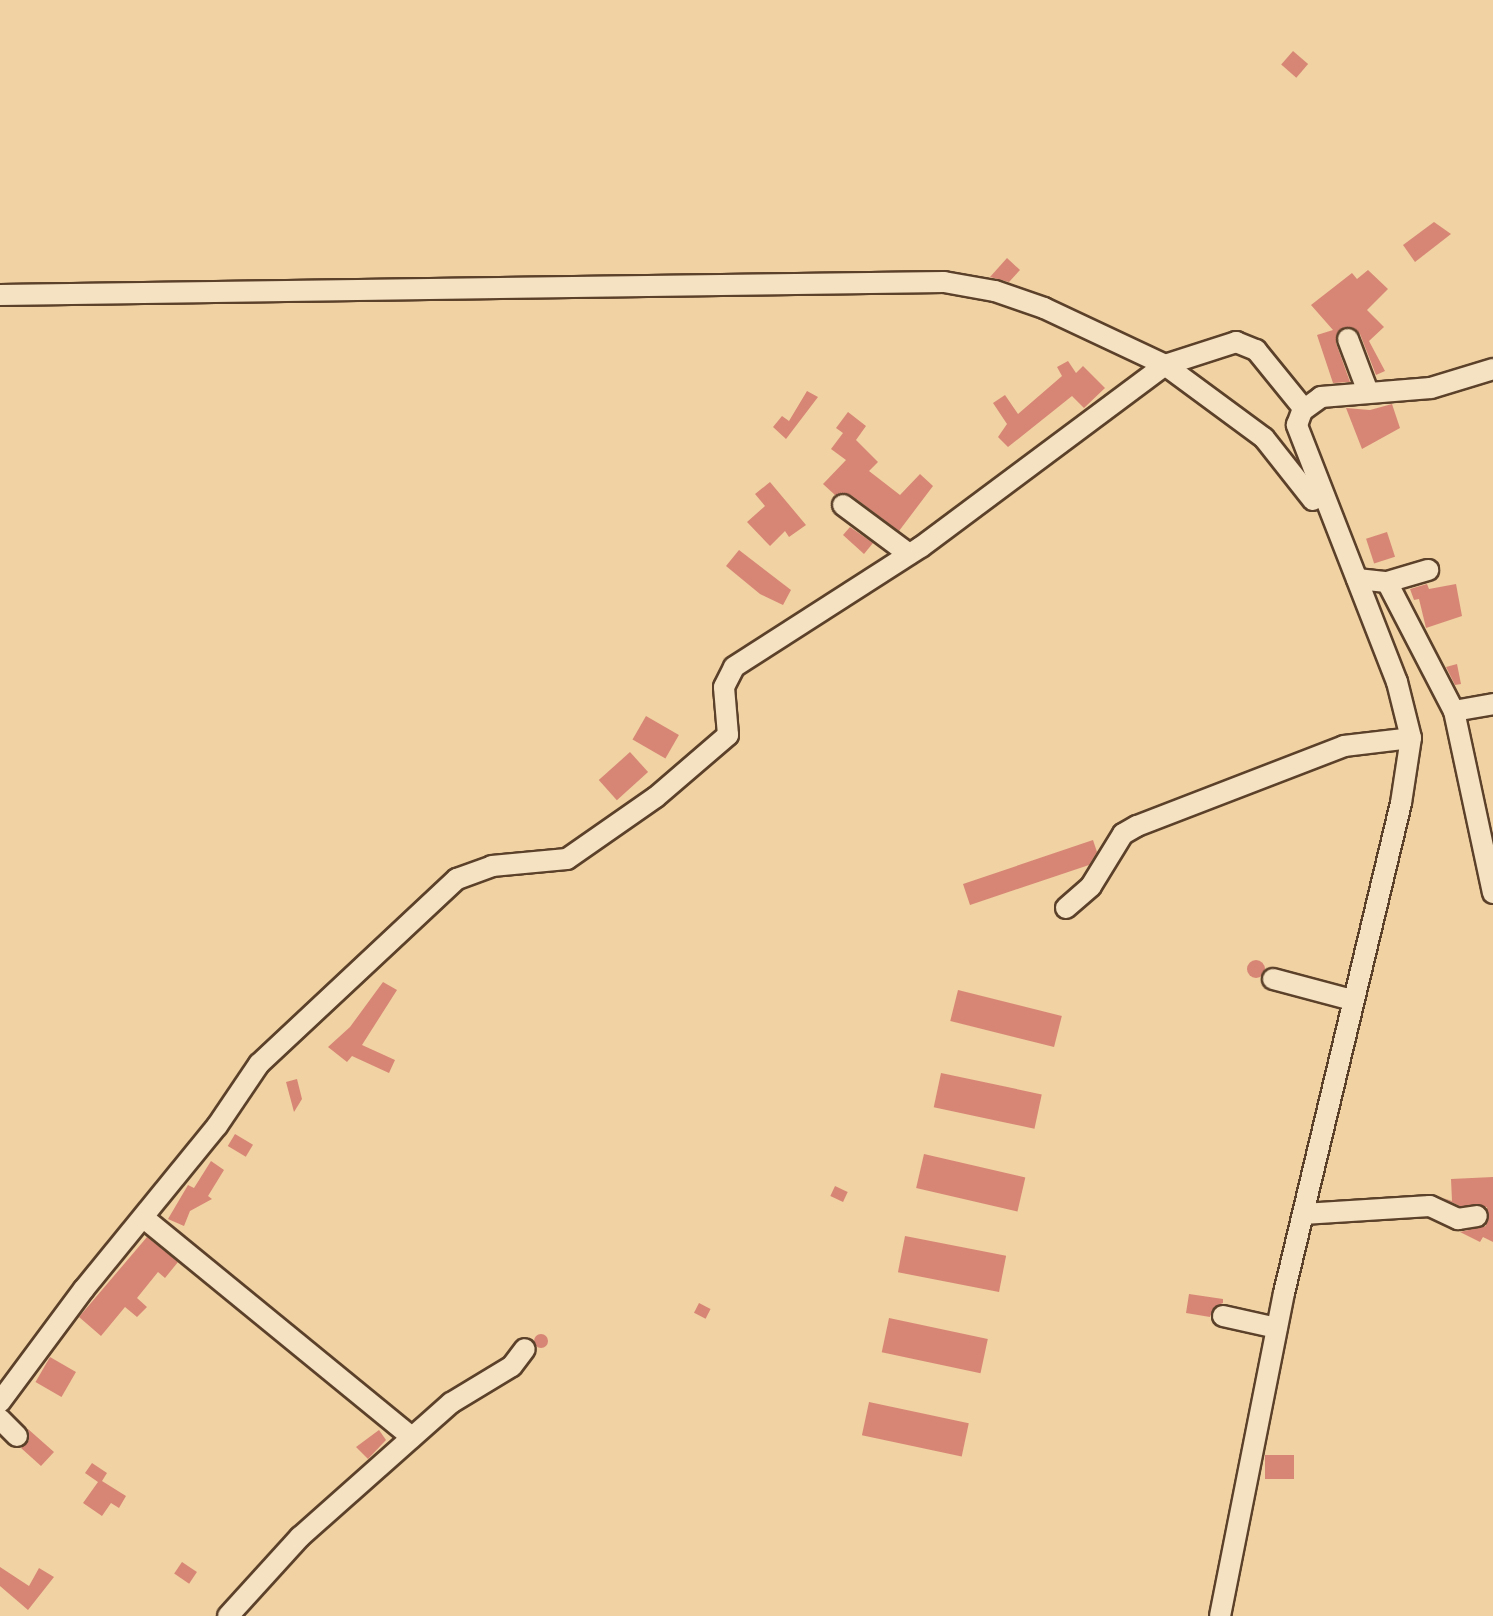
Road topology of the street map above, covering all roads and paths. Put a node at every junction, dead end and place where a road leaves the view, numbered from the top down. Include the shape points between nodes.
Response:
1 (0, 295) edge
2 (1348, 339) dead end
3 (1165, 365) junction
4 (1493, 369) edge
5 (1368, 392) junction
6 (1304, 409) junction
7 (843, 505) dead end
8 (1343, 544) junction
9 (909, 554) junction
10 (1428, 570) dead end
11 (1357, 579) junction
12 (1387, 582) junction
13 (1493, 704) edge
14 (1454, 711) junction
15 (1411, 738) junction
16 (1493, 893) edge
17 (1066, 908) dead end
18 (1273, 979) dead end
19 (1352, 1000) junction
20 (1303, 1214) junction
21 (1477, 1216) dead end
22 (144, 1218) junction
23 (1223, 1316) dead end
24 (1277, 1328) junction
25 (525, 1349) dead end
26 (0, 1402) edge
27 (0, 1419) edge
28 (17, 1436) dead end
29 (412, 1437) junction
30 (228, 1616) edge
31 (1220, 1616) edge

1 - 3 street via 944,282 995,291 1044,308
2 - 5 street
3 - 6 street via 1236,342 1256,350
3 - 8 street via 1264,438 1302,481
3 - 9 street
4 - 5 street via 1431,388
5 - 6 street via 1321,397
6 - 8 street via 1297,435
7 - 9 street
8 - 11 street
9 - 22 street via 734,667 724,687 728,735 656,797 567,859 482,867 457,879 270,1052
10 - 12 street
11 - 12 street
11 - 15 street via 1397,682
12 - 14 street
13 - 14 street
14 - 16 street
15 - 17 street via 1344,746 1137,826 1123,834 1091,886
15 - 19 street via 1401,803
18 - 19 street
19 - 20 street
20 - 21 street via 1430,1206 1458,1219
20 - 24 street
22 - 26 street
22 - 29 street
23 - 24 street
24 - 31 street
25 - 29 street via 512,1366 472,1388
27 - 28 street
29 - 30 street via 300,1537

